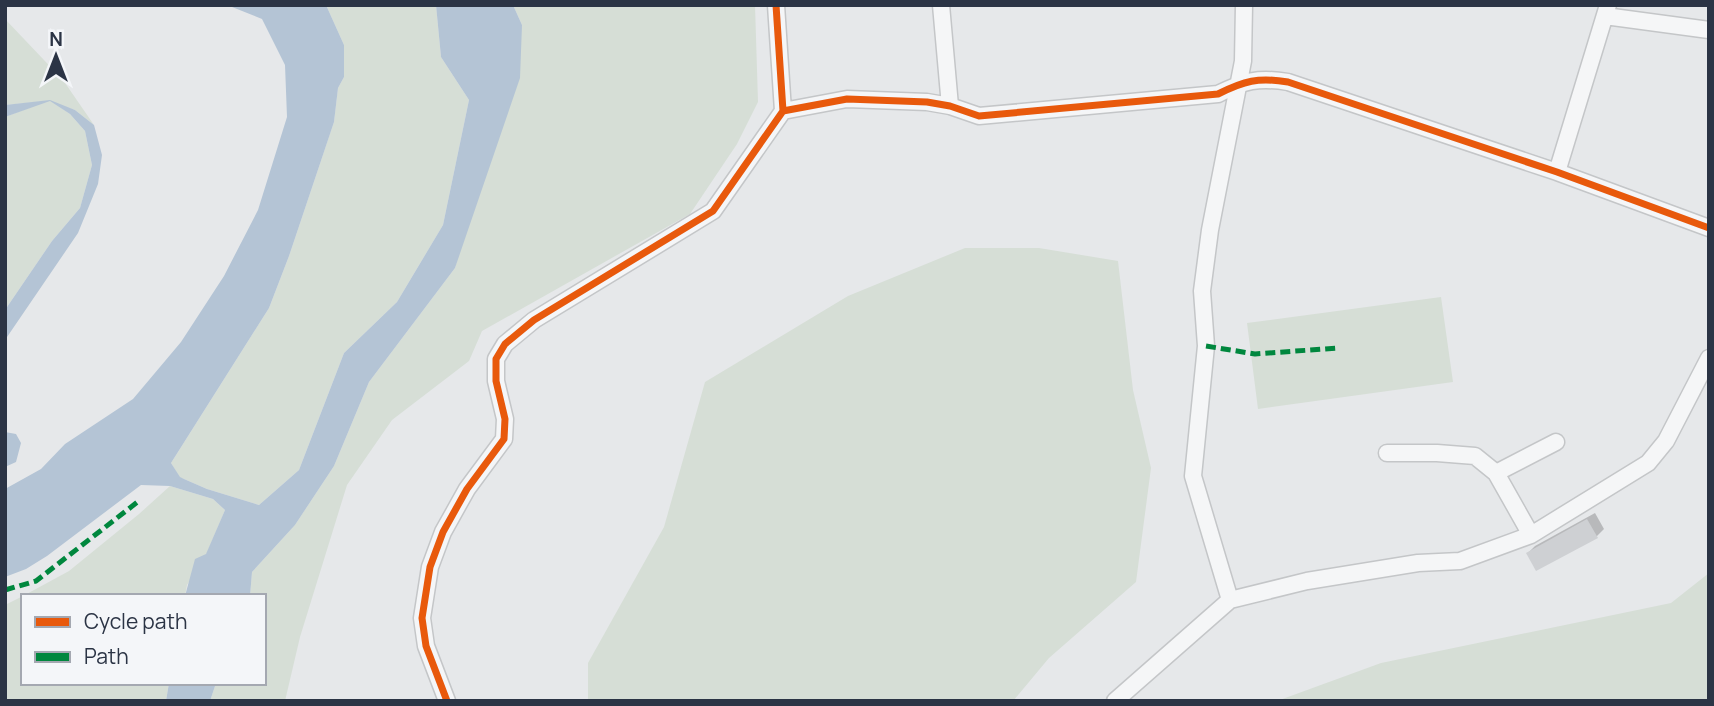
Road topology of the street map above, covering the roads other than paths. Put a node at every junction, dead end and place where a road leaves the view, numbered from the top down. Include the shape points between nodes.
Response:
1 (776, 5) edge
2 (941, 5) edge
3 (1244, 5) edge
4 (1607, 11) edge
5 (1709, 30) edge
6 (1239, 83) junction
7 (950, 106) junction
8 (783, 111) junction
9 (1557, 172) junction
10 (1709, 228) edge
11 (1709, 358) edge
12 (1556, 442) dead end
13 (1387, 453) dead end
14 (1496, 473) junction
15 (1531, 535) junction
16 (1230, 600) junction
17 (447, 701) edge
18 (1115, 701) edge

1 - 8 street
2 - 7 street
3 - 6 street
4 - 5 street
4 - 9 street
6 - 7 street via 1218,94 979,116
6 - 9 street via 1267,78 1288,82
6 - 16 street via 1202,291 1206,346 1193,476
7 - 8 street via 847,100
8 - 17 street via 713,211 534,320 505,344 496,359 504,439 467,489 443,532 430,567 422,618 426,646
9 - 10 street
11 - 15 street via 1667,440 1648,463
12 - 14 street
13 - 14 street via 1475,456
14 - 15 street
15 - 16 street via 1460,561 1307,581
16 - 18 street

